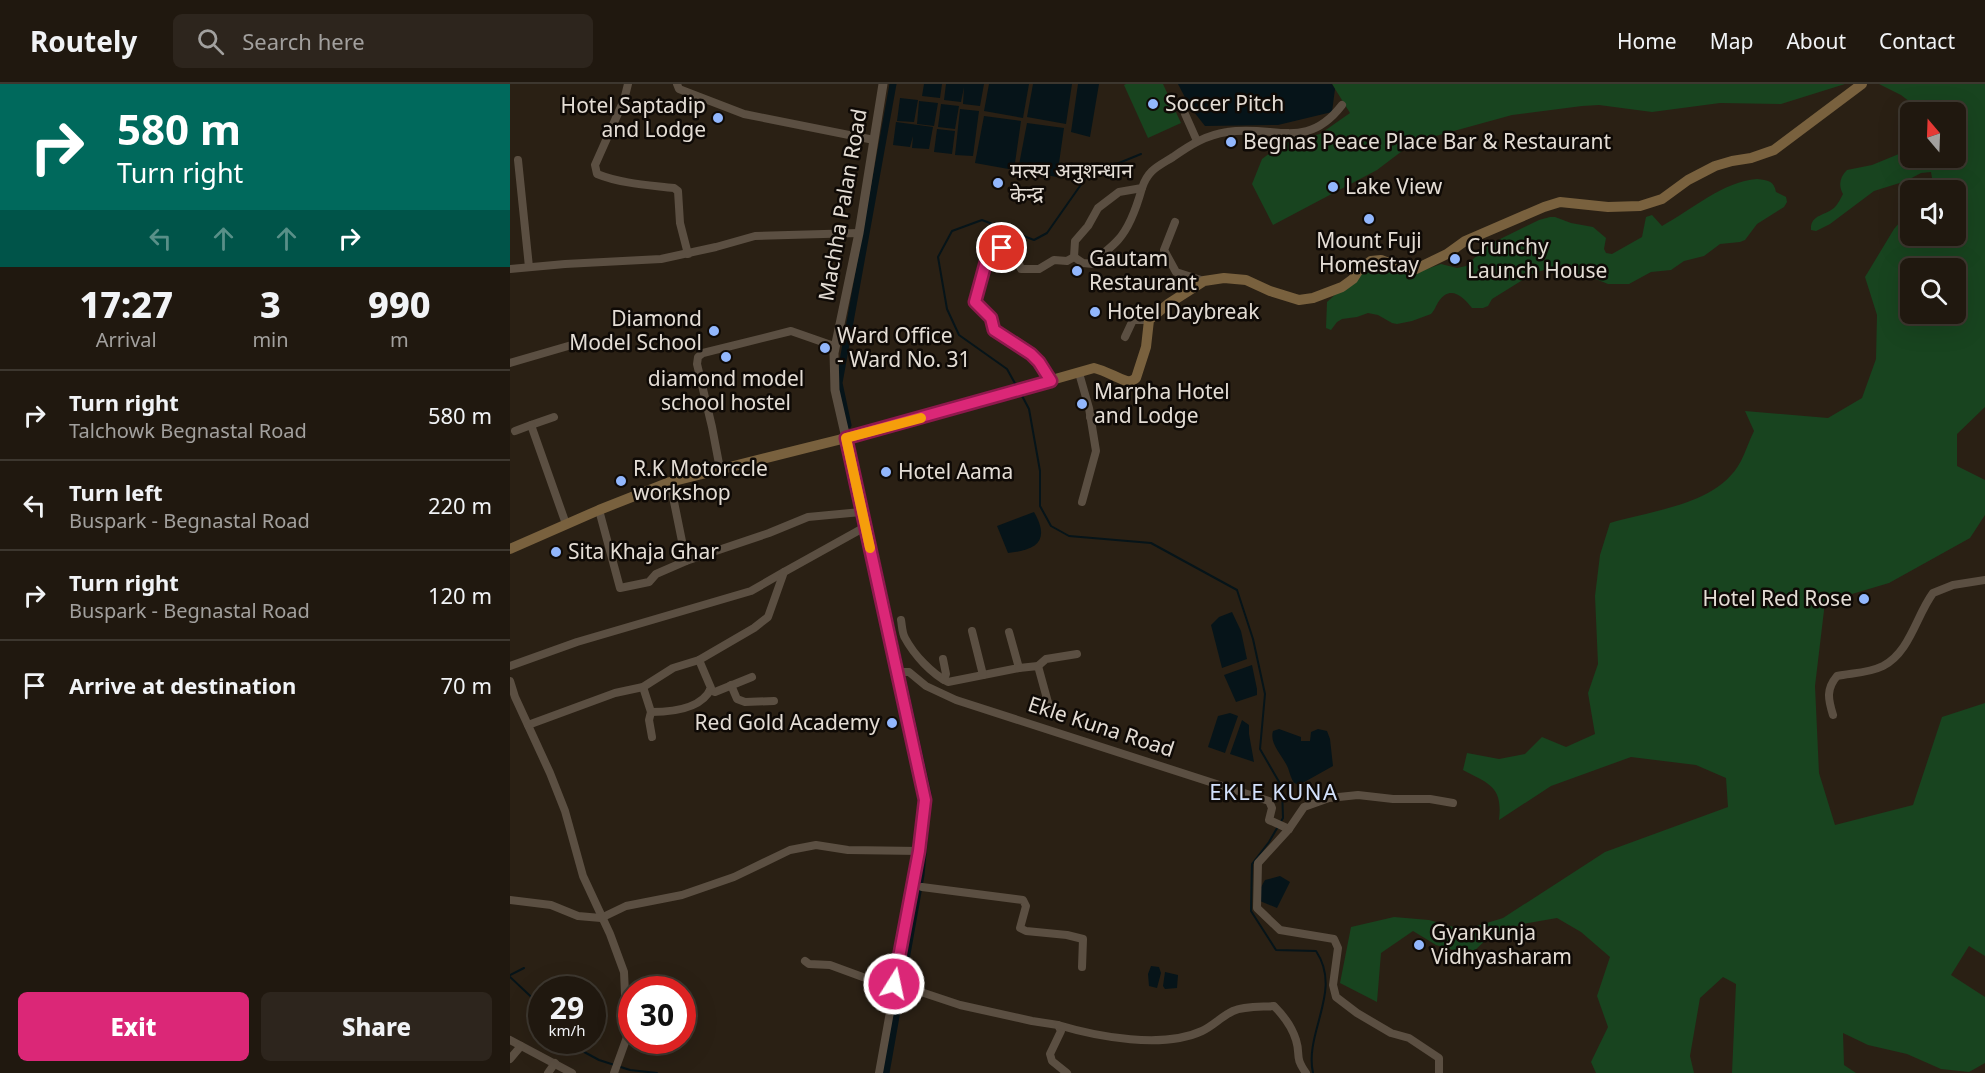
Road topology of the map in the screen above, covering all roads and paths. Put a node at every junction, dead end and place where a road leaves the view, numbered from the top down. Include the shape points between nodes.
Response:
1 (628, 84) edge
2 (677, 84) edge
3 (883, 84) edge
4 (1862, 84) edge
5 (1342, 105) dead end
6 (1185, 114) dead end
7 (874, 140) junction
8 (1197, 141) junction
9 (518, 160) dead end
10 (1142, 188) junction
11 (1175, 222) dead end
12 (859, 233) junction
13 (688, 254) junction
14 (1074, 257) junction
15 (529, 267) junction
16 (510, 269) edge
17 (1204, 281) junction
18 (1149, 320) junction
19 (1125, 337) dead end
20 (582, 342) dead end
21 (834, 346) junction
22 (510, 363) edge
23 (1079, 373) junction
24 (1046, 383) junction
25 (1119, 415) dead end
26 (554, 417) dead end
27 (1089, 417) junction
28 (531, 425) junction
29 (515, 431) dead end
30 (846, 438) junction
31 (720, 470) junction
32 (670, 482) junction
33 (1083, 502) dead end
34 (599, 510) junction
35 (861, 512) junction
36 (566, 524) junction
37 (866, 527) junction
38 (510, 549) edge
39 (686, 561) junction
40 (784, 572) junction
41 (1985, 580) edge
42 (901, 620) dead end
43 (972, 631) dead end
44 (1009, 632) dead end
45 (1077, 654) dead end
46 (943, 659) dead end
47 (699, 660) junction
48 (510, 666) edge
49 (928, 666) junction
50 (1038, 666) junction
51 (1020, 668) junction
52 (898, 672) junction
53 (911, 674) junction
54 (983, 675) junction
55 (752, 677) dead end
56 (944, 680) junction
57 (510, 681) edge
58 (731, 685) junction
59 (643, 687) junction
60 (710, 690) junction
61 (513, 698) edge
62 (774, 701) dead end
63 (1049, 706) dead end
64 (651, 712) junction
65 (1833, 715) dead end
66 (528, 725) junction
67 (652, 737) dead end
68 (1453, 803) dead end
69 (1288, 829) junction
70 (919, 851) junction
71 (922, 887) dead end
72 (510, 900) edge
73 (601, 918) junction
74 (805, 961) dead end
75 (1082, 967) dead end
76 (896, 984) junction
77 (1058, 1025) junction
78 (510, 1040) edge
79 (521, 1046) junction
80 (510, 1059) edge
81 (555, 1063) junction
82 (614, 1072) edge
83 (548, 1073) edge
84 (572, 1073) edge
85 (879, 1073) edge
86 (1068, 1073) edge
87 (1305, 1073) edge
88 (1439, 1073) edge

1 - 13 street via 595,170 604,177 675,188
2 - 7 street via 679,89 744,114
3 - 7 street, Machha Palan Road
4 - 17 main road via 1774,150 1715,166 1662,199 1640,206 1560,202 1465,241 1416,269 1371,261 1342,286 1313,298 1299,300 1246,280
5 - 8 street via 1325,123 1306,131 1285,134 1242,130
6 - 8 street
7 - 12 street, Machha Palan Road
8 - 10 street via 1146,176
9 - 15 street
10 - 14 street via 1119,192 1098,208 1075,241
10 - 14 street via 1136,211 1118,240 1093,264
11 - 17 street via 1164,250 1176,272
12 - 13 street via 755,236
12 - 21 street, Machha Palan Road
13 - 15 street
14 - 24 street via 1054,260 1039,269 1021,269 1014,250 990,247 975,302 991,318 994,330 1039,362
15 - 16 street
17 - 18 main road
18 - 19 street via 1133,320
18 - 23 main road via 1136,378 1128,381 1094,368
20 - 22 street
21 - 30 street, Machha Palan Road via 835,390
21 - 31 street via 791,331 698,357
23 - 24 main road
23 - 27 street
24 - 30 main road
25 - 27 street
26 - 28 street
27 - 33 street via 1096,451
28 - 29 street
28 - 36 street
30 - 31 main road
30 - 35 street
31 - 32 main road
32 - 34 main road
32 - 39 street
34 - 36 main road
34 - 39 street via 620,588 649,582 656,574
35 - 37 street
35 - 39 street via 808,517
36 - 38 main road
37 - 40 street
37 - 52 street
40 - 47 street via 768,616
40 - 48 street via 751,591 586,639
41 - 65 street via 1933,593 1893,659 1870,671 1837,676 1828,693
42 - 49 street via 904,637
43 - 54 street
44 - 51 street
45 - 50 street via 1046,659
46 - 56 street
47 - 59 street via 673,668
47 - 60 street
49 - 53 street
49 - 56 street
50 - 51 street
50 - 63 street
51 - 54 street
52 - 53 street
52 - 70 street via 925,800
53 - 69 street, Ekle Kuna Road via 926,686 956,699 1269,801 1269,820
54 - 56 street via 954,682
55 - 58 street
57 - 61 street
58 - 60 street via 715,692
58 - 62 street via 737,699 745,702
59 - 64 street
59 - 66 street via 615,693
60 - 64 street via 700,702 677,710
61 - 66 street
64 - 67 street
66 - 73 street via 565,811 583,876
68 - 69 street via 1358,795 1329,798 1304,807
69 - 88 street via 1258,863 1257,908 1280,930 1334,939 1338,948 1333,985 1336,997 1391,1033 1429,1050 1439,1058
70 - 73 street via 848,850 816,844 790,850 734,877 682,895 626,906
70 - 76 street
71 - 75 street via 1023,900 1026,906 1020,928 1083,939
72 - 73 street via 551,905 578,916
73 - 82 street via 624,972 627,1037
74 - 76 street
76 - 77 street via 960,1005
76 - 85 street
77 - 86 street via 1061,1030 1050,1054 1052,1061
77 - 87 street via 1141,1040 1176,1038 1202,1031 1235,1010 1274,1006 1284,1016 1296,1041 1298,1062
78 - 79 street
79 - 80 street
79 - 81 street
81 - 83 street
81 - 84 street

